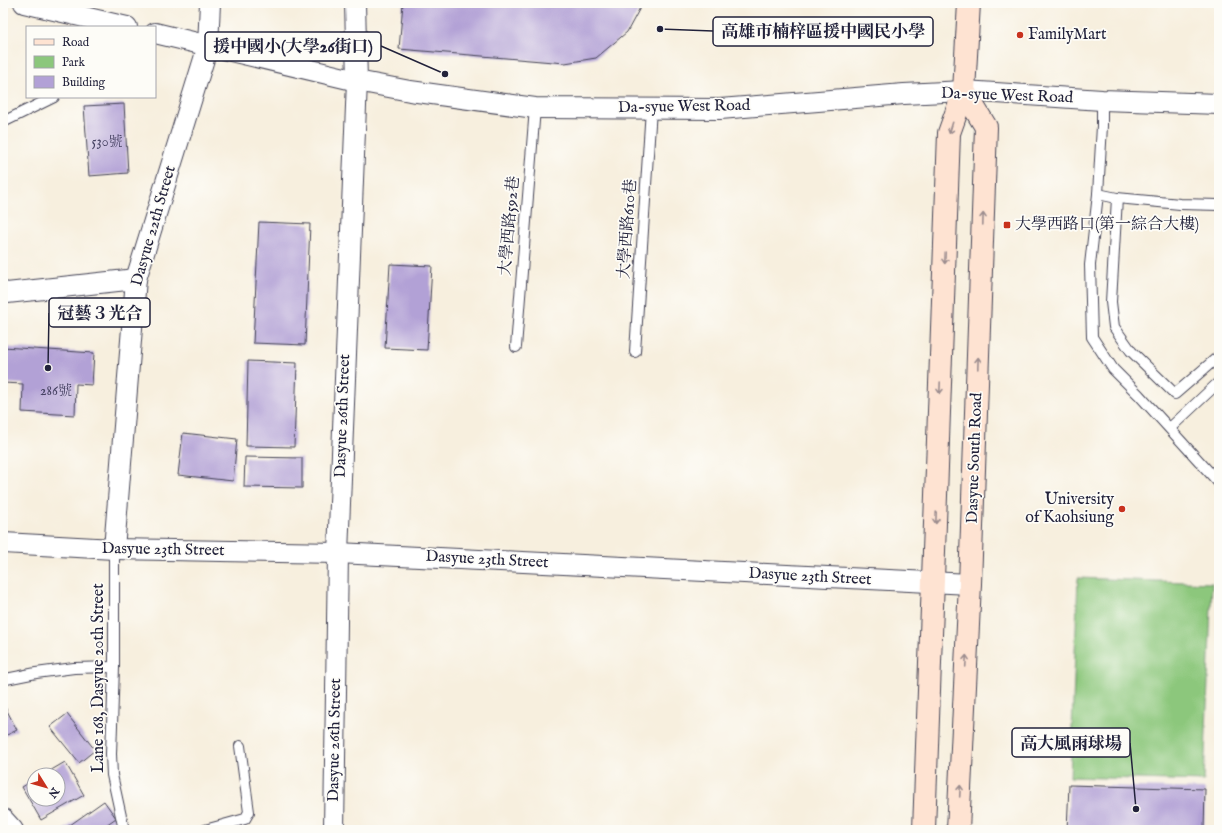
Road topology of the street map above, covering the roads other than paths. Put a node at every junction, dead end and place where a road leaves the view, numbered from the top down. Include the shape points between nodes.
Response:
1 (24, 3) edge
2 (210, 3) edge
3 (355, 3) edge
4 (969, 3) edge
5 (123, 26) edge
6 (157, 36) edge
7 (208, 46) junction
8 (357, 82) junction
9 (964, 91) junction
10 (52, 98) edge
11 (1102, 100) junction
12 (1219, 104) edge
13 (535, 108) junction
14 (651, 109) junction
15 (3, 122) edge
16 (1098, 194) junction
17 (1117, 198) junction
18 (1219, 205) edge
19 (136, 279) junction
20 (3, 292) edge
21 (516, 346) dead end
22 (635, 352) dead end
23 (1219, 356) edge
24 (1219, 382) edge
25 (1170, 428) junction
26 (1219, 483) edge
27 (3, 544) edge
28 (114, 549) junction
29 (338, 553) junction
30 (934, 583) junction
31 (970, 584) junction
32 (114, 667) junction
33 (6, 679) dead end
34 (240, 746) dead end
35 (3, 819) edge
36 (13, 830) edge
37 (124, 830) edge
38 (205, 830) edge
39 (334, 830) edge
40 (924, 830) edge
41 (958, 830) edge

1 - 5 street
2 - 7 street, Dasyue 22th Street
3 - 8 street, Dasyue 26th Street
4 - 9 street
6 - 7 street, Da-syue West Road
7 - 8 street, Da-syue West Road
7 - 19 street, Dasyue 22th Street
8 - 13 street, Da-syue West Road
8 - 29 street, Dasyue 26th Street
9 - 11 street, Da-syue West Road
9 - 14 street, Da-syue West Road via 720,109
9 -> 30 street via 949,133
31 -> 9 street, Dasyue South Road via 986,127
10 - 15 lane
11 - 12 street, Da-syue West Road
11 - 16 lane
13 - 14 street, Da-syue West Road
13 - 21 lane, 大學西路592巷
14 - 22 lane, 大學西路610巷
16 - 17 lane
16 - 25 lane via 1090,264 1092,336 1112,369
17 - 18 lane
17 - 23 lane via 1111,302 1114,326 1131,351 1175,394
19 - 20 street
19 - 28 street, Dasyue 22th Street
24 - 25 lane
25 - 26 lane
27 - 28 street, Dasyue 23th Street
28 - 29 street, Dasyue 23th Street
28 - 32 lane, Lane 168, Dasyue 20th Street
29 - 30 street, Dasyue 23th Street
29 - 39 street, Dasyue 26th Street
30 - 31 street, Dasyue 23th Street
30 - 40 street
41 -> 31 street, Dasyue South Road
32 - 33 lane via 74,668
32 - 37 lane, Lane 168, Dasyue 20th Street via 112,775
34 - 38 lane via 249,812 245,819
35 - 36 street

